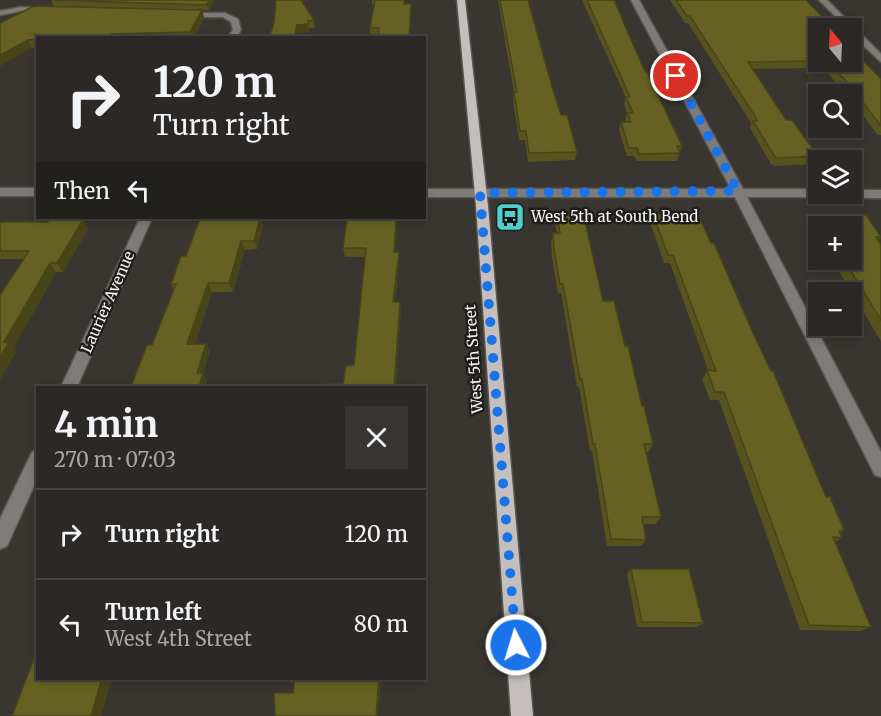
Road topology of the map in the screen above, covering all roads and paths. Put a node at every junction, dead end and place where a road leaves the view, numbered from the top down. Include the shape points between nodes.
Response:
1 (461, 0) edge
2 (635, 0) edge
3 (823, 0) edge
4 (56, 10) edge
5 (0, 13) edge
6 (172, 14) edge
7 (840, 18) edge
8 (232, 36) edge
9 (862, 40) edge
10 (881, 59) edge
11 (738, 191) junction
12 (0, 192) edge
13 (36, 192) edge
14 (426, 193) edge
15 (480, 193) junction
16 (808, 193) edge
17 (862, 194) edge
18 (881, 194) edge
19 (146, 219) edge
20 (69, 386) edge
21 (36, 461) edge
22 (881, 470) edge
23 (0, 540) edge
24 (522, 716) edge

1 - 15 main road, West 5th Street
2 - 11 street
3 - 7 street
4 - 5 street
6 - 8 street via 225,15 235,21 237,30
9 - 10 street
11 - 15 street
11 - 16 street
11 - 22 street
12 - 13 street
14 - 15 street
15 - 24 main road, West 5th Street
17 - 18 street
19 - 20 street, Laurier Avenue
21 - 23 street

